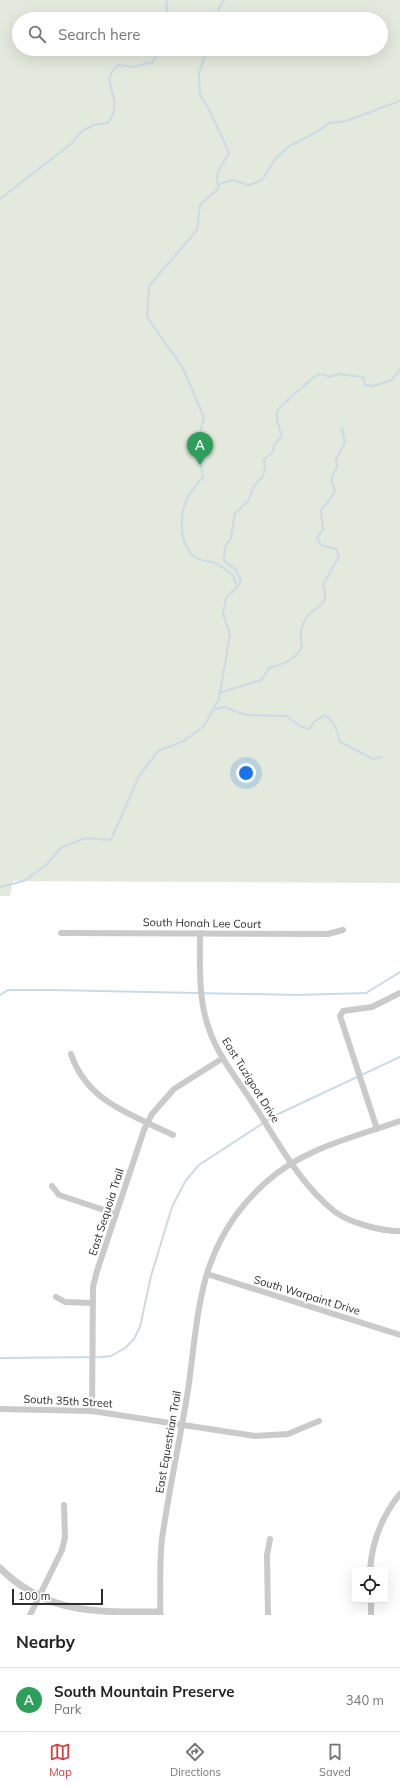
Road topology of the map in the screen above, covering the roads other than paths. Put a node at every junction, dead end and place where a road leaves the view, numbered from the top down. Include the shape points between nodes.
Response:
1 (343, 930) dead end
2 (61, 933) dead end
3 (200, 933) junction
4 (400, 993) edge
5 (71, 1054) dead end
6 (223, 1058) junction
7 (400, 1121) edge
8 (148, 1122) junction
9 (377, 1129) junction
10 (173, 1136) dead end
11 (291, 1163) junction
12 (52, 1186) dead end
13 (116, 1214) junction
14 (400, 1231) edge
15 (207, 1274) junction
16 (56, 1297) dead end
17 (92, 1303) junction
18 (400, 1335) edge
19 (0, 1409) edge
20 (92, 1411) junction
21 (319, 1421) dead end
22 (183, 1425) junction
23 (400, 1494) edge
24 (64, 1505) dead end
25 (270, 1539) dead end
26 (370, 1567) edge
27 (0, 1568) edge
28 (39, 1597) junction
29 (371, 1603) edge
30 (160, 1613) edge
31 (30, 1615) edge
32 (268, 1615) edge
33 (371, 1615) edge

1 - 3 street, South Honah Lee Court via 328,934
2 - 3 street, South Honah Lee Court
3 - 6 street, East Tuzigoot Drive via 202,998 209,1030
4 - 9 street via 372,1006 341,1013 341,1022
5 - 8 street via 80,1076 102,1099
6 - 8 street, East Sequoia Trail via 174,1089
6 - 11 street, East Tuzigoot Drive
7 - 9 street, East Equestrian Trail
8 - 10 street
8 - 13 street, East Sequoia Trail
9 - 11 street, East Equestrian Trail via 316,1150
11 - 14 street, East Tuzigoot Drive via 312,1191 335,1212 363,1225
11 - 15 street, East Equestrian Trail via 265,1183 244,1204 230,1223 212,1258
12 - 13 street via 59,1195
13 - 17 street, East Sequoia Trail via 97,1271
15 - 18 street, South Warpaint Drive
15 - 22 street, East Equestrian Trail
16 - 17 street via 65,1302
17 - 20 street, East Sequoia Trail
19 - 20 street, South 35th Street
20 - 22 street, South 35th Street
21 - 22 street, South 35th Street via 288,1434 255,1436
22 - 30 street, East Equestrian Trail via 162,1541
23 - 26 street via 379,1526
24 - 28 street via 62,1550
25 - 32 street via 267,1555
27 - 28 street via 23,1588
28 - 30 street via 59,1606 88,1611
28 - 31 street
29 - 33 street

